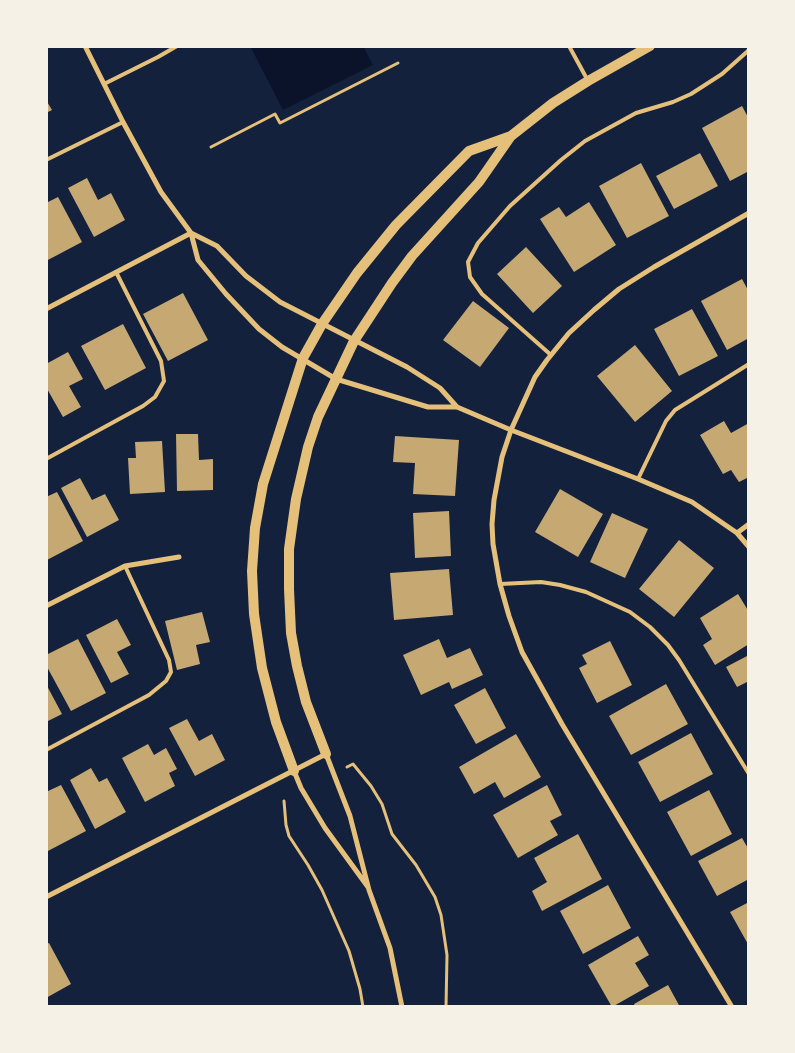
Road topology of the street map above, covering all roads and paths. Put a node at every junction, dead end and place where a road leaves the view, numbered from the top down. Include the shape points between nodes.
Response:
1 (84, 46) edge
2 (177, 46) edge
3 (569, 46) edge
4 (650, 46) edge
5 (749, 50) edge
6 (398, 63) dead end
7 (588, 81) junction
8 (104, 84) junction
9 (122, 122) junction
10 (511, 136) junction
11 (211, 147) dead end
12 (46, 160) edge
13 (749, 213) edge
14 (191, 233) junction
15 (116, 272) junction
16 (46, 309) edge
17 (322, 324) junction
18 (354, 341) junction
19 (551, 356) junction
20 (303, 358) junction
21 (749, 364) edge
22 (336, 379) junction
23 (457, 407) junction
24 (511, 430) junction
25 (46, 459) edge
26 (638, 479) junction
27 (749, 524) edge
28 (737, 533) junction
29 (749, 547) edge
30 (180, 557) dead end
31 (125, 566) junction
32 (500, 584) junction
33 (46, 606) edge
34 (46, 750) edge
35 (326, 754) junction
36 (347, 767) dead end
37 (294, 771) junction
38 (749, 774) edge
39 (284, 801) dead end
40 (369, 890) junction
41 (46, 897) edge
42 (362, 1007) edge
43 (402, 1007) edge
44 (446, 1007) edge
45 (732, 1007) edge

1 - 8 street
2 - 8 lane
3 - 7 lane
4 - 7 main road
5 - 19 lane via 722,74 691,94 636,113 585,141 510,206 478,243 468,262 470,277 482,294
6 - 11 path via 280,123 275,114
7 - 10 main road
8 - 9 street
9 - 12 lane
9 - 14 street via 161,192
10 - 17 main road via 469,151 442,177 396,225
10 - 18 main road via 478,182 412,256
13 - 19 street via 619,289 569,333
14 - 15 street
14 - 17 street via 217,246 246,276 280,302
14 - 20 street via 198,260 226,294 259,328 282,347
15 - 16 street
15 - 25 lane via 161,361 164,381 155,397 143,406
17 - 18 street
17 - 20 main road
18 - 22 main road
18 - 23 street via 407,367 440,388
19 - 24 street via 535,377
20 - 22 street
20 - 37 main road via 263,484 252,571 262,668 276,722
21 - 26 lane via 675,410 666,421
22 - 23 street via 428,408
22 - 35 main road via 308,447 296,499 290,549 291,633 306,702
23 - 24 street
24 - 26 street
24 - 32 street via 494,500 493,544
26 - 28 street via 692,502
27 - 28 street
28 - 29 street
30 - 31 street
31 - 33 street
31 - 34 lane via 169,660 171,672 166,681 149,695
32 - 38 lane via 541,582 586,592 630,612 650,627 679,660
32 - 45 street via 522,652 557,716
35 - 37 street
35 - 40 street via 350,816
36 - 44 path via 353,764 371,786 382,804 392,834 416,865 435,898 447,955
37 - 40 street via 325,828
37 - 41 street
39 - 42 path via 289,836 322,890 349,951
40 - 43 street via 390,948

